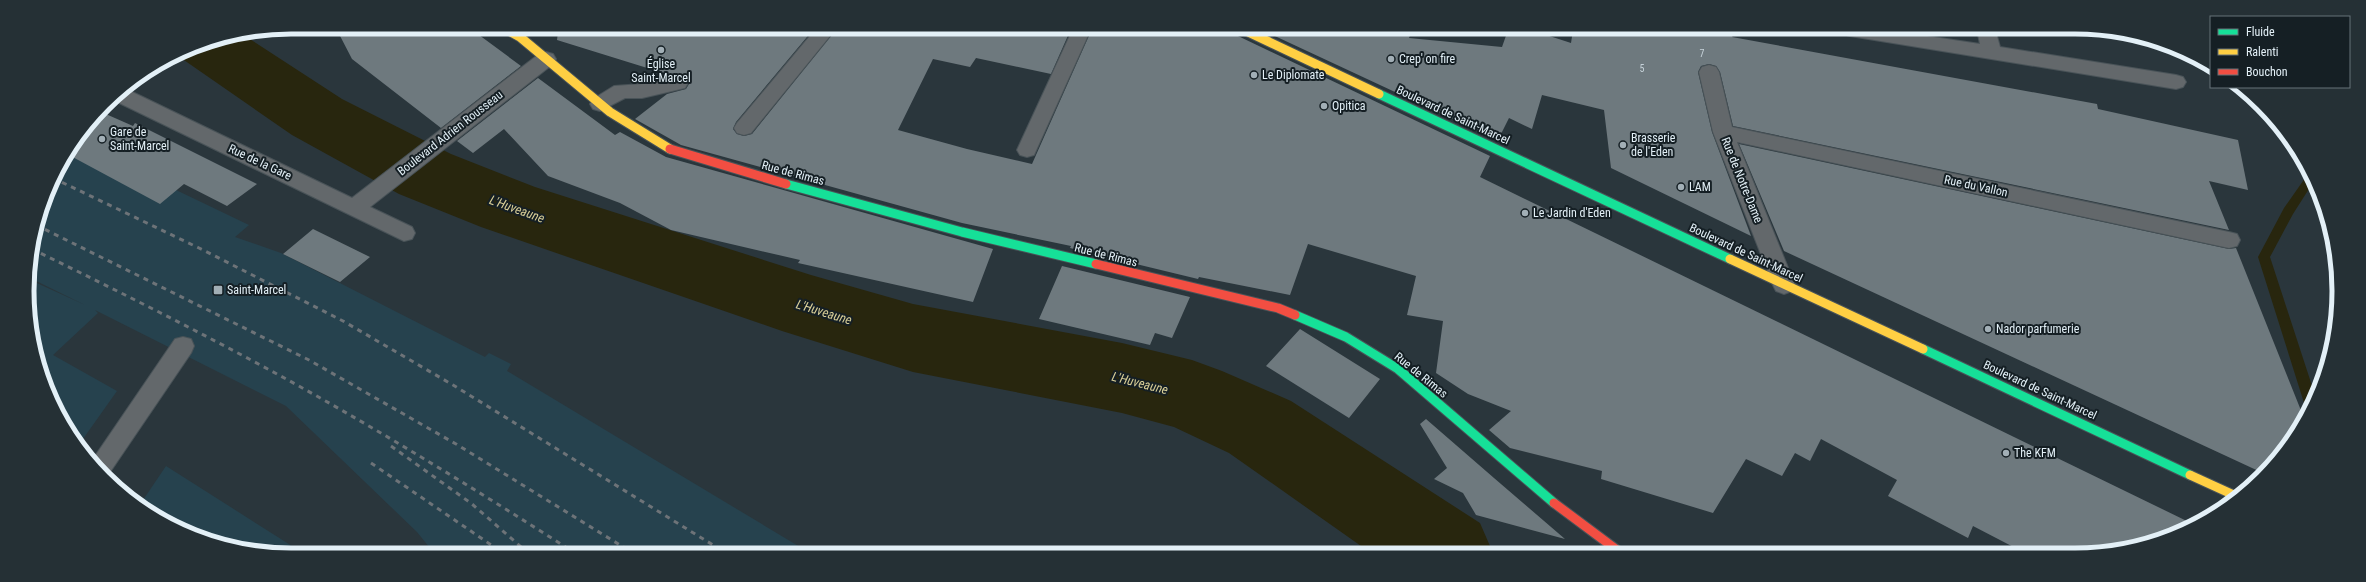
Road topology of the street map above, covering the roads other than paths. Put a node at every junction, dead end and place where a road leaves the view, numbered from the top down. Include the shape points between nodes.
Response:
1 (521, 34) edge
2 (822, 34) edge
3 (1080, 34) edge
4 (1252, 34) edge
5 (1877, 34) edge
6 (1987, 34) edge
7 (1991, 51) junction
8 (546, 59) junction
9 (1709, 72) dead end
10 (2176, 82) dead end
11 (678, 83) dead end
12 (124, 97) edge
13 (600, 104) junction
14 (744, 128) dead end
15 (1724, 132) junction
16 (1027, 150) dead end
17 (354, 208) junction
18 (404, 232) dead end
19 (2229, 240) dead end
20 (1784, 284) junction
21 (183, 346) dead end
22 (102, 465) edge
23 (2232, 494) edge
24 (1614, 548) edge

1 - 8 street, Rue de Rimas
2 - 14 street
3 - 16 street
4 - 20 street, Boulevard de Saint-Marcel
5 - 7 street
6 - 7 street
7 - 10 street
8 - 13 street, Rue de Rimas
8 - 17 street, Boulevard Adrien Rousseau
9 - 15 street, Rue de Notre-Dame
11 - 13 street via 642,91 621,91
12 - 17 street, Rue de la Gare
13 - 24 street, Rue de Rimas via 641,135 673,151 714,164 970,234 1278,308 1346,337 1398,369 1557,505
15 - 19 street, Rue du Vallon
15 - 20 street, Rue de Notre-Dame
17 - 18 street, Rue de la Gare
20 - 23 street, Boulevard de Saint-Marcel
21 - 22 street

